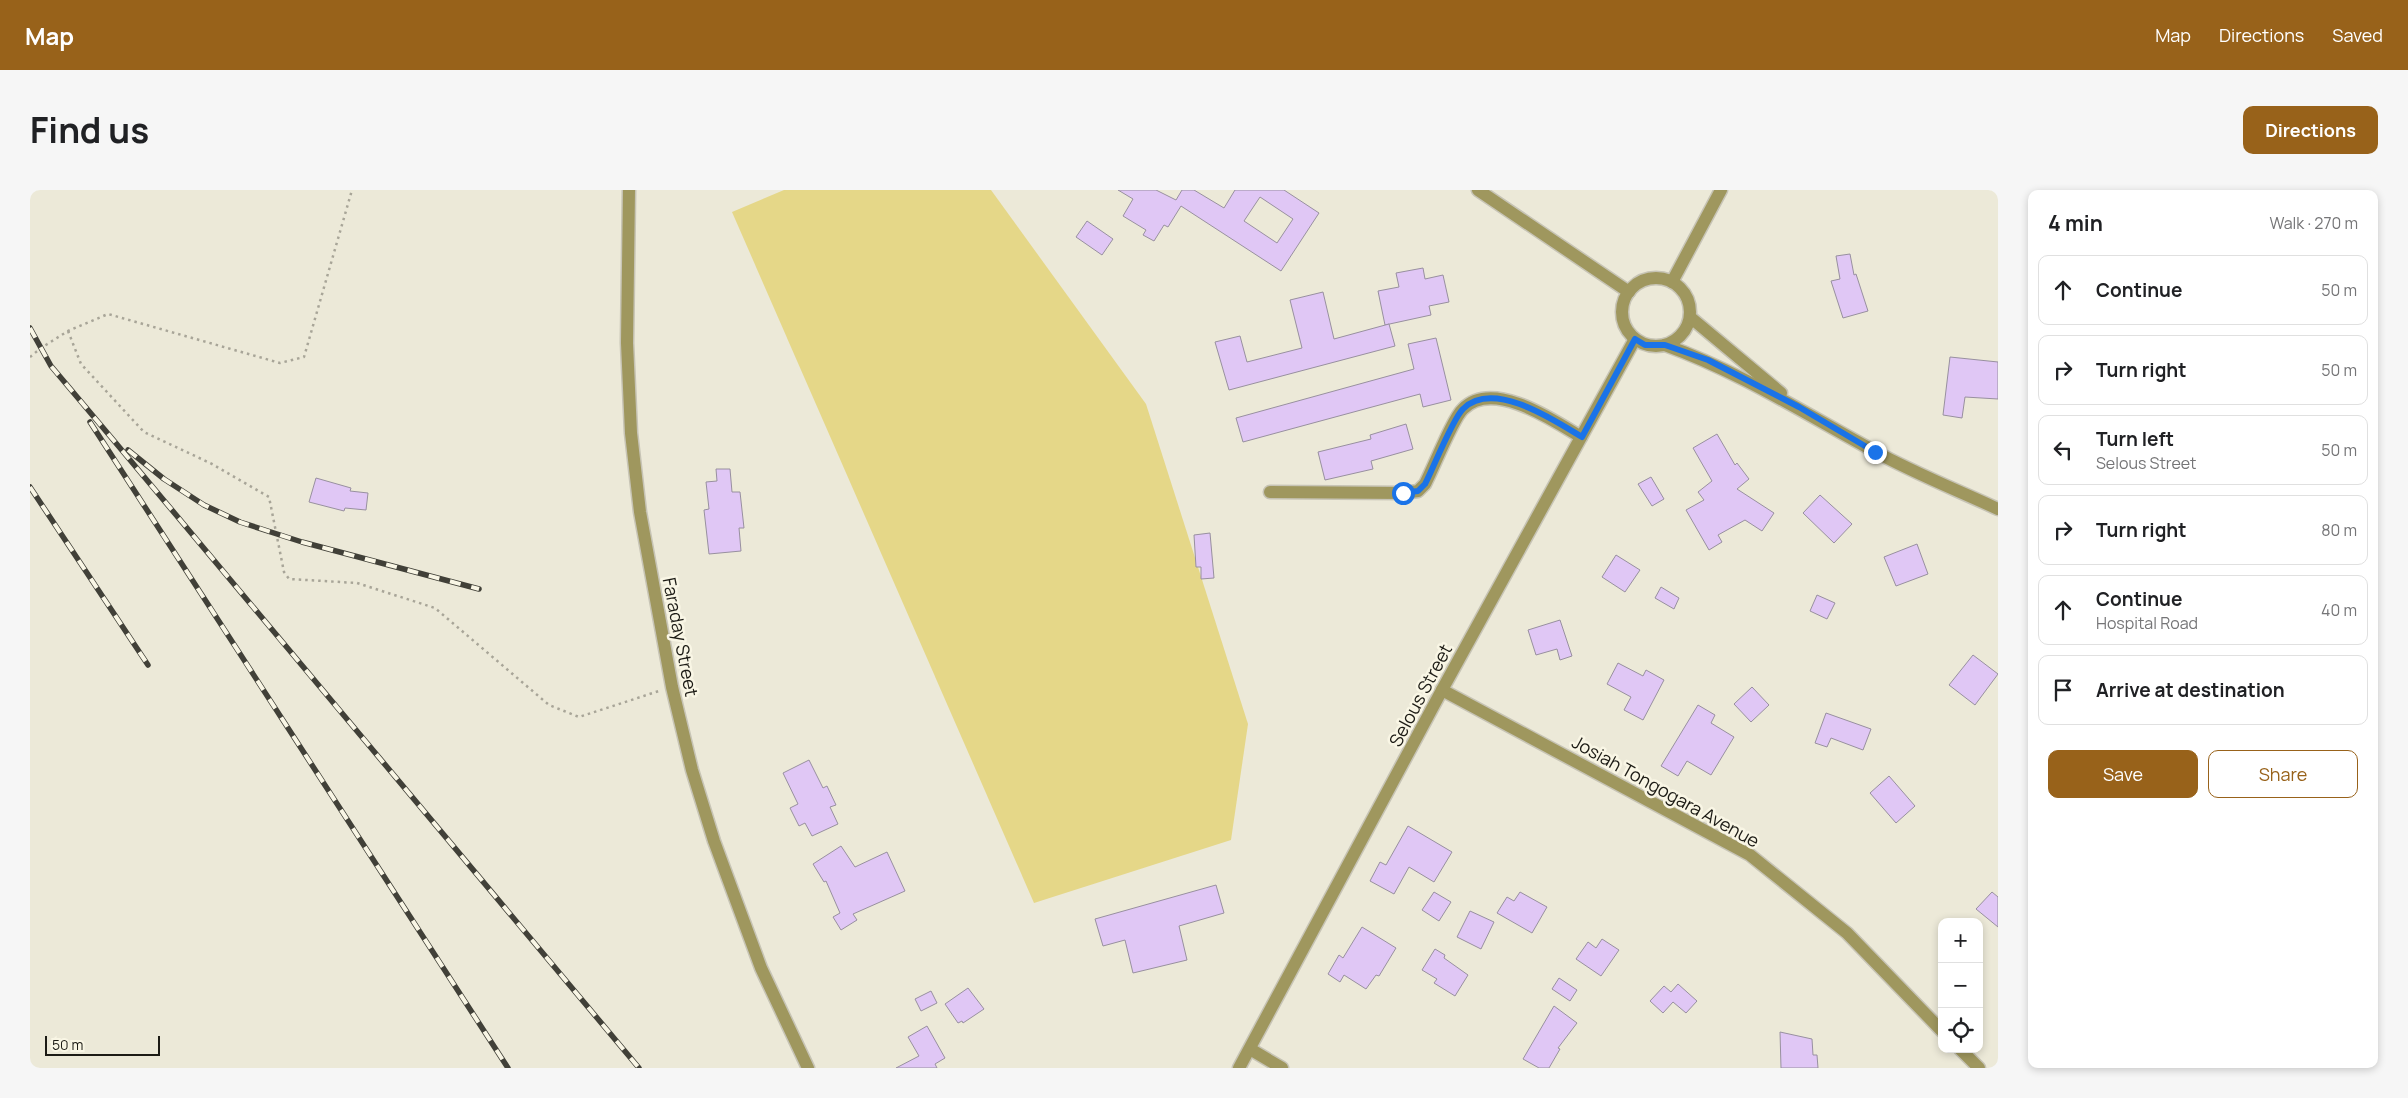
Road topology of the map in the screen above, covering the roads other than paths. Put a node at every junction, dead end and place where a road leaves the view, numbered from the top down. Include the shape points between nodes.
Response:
1 (629, 190) edge
2 (1478, 190) edge
3 (1721, 190) edge
4 (1672, 282) junction
5 (1629, 292) junction
6 (1690, 318) junction
7 (1635, 339) junction
8 (1665, 345) junction
9 (1799, 407) junction
10 (1582, 437) junction
11 (1270, 492) dead end
12 (1998, 509) edge
13 (1442, 690) junction
14 (1938, 1027) edge
15 (1250, 1049) junction
16 (1964, 1053) edge
17 (808, 1068) edge
18 (1239, 1068) edge
19 (1282, 1068) edge
20 (1979, 1068) edge

1 - 17 street, Faraday Street via 627,343 631,433 640,512 672,687 692,770 714,841 761,968
2 - 5 street
3 - 4 street
4 - 5 street via 1657,278 1646,280
4 - 6 street via 1686,295
5 - 7 street via 1622,317
6 - 8 street via 1679,338
6 - 9 street
7 - 8 street via 1645,345
7 - 10 street, Selous Street
8 - 9 street via 1708,360
9 - 12 street via 1875,452
10 - 11 street via 1542,413 1493,397 1475,400 1462,410 1425,484 1418,491
10 - 13 street, Selous Street
13 - 14 street, Josiah Tongogara Avenue via 1750,855 1847,932
13 - 15 street, Selous Street
15 - 18 street, Selous Street
15 - 19 street
16 - 20 street

